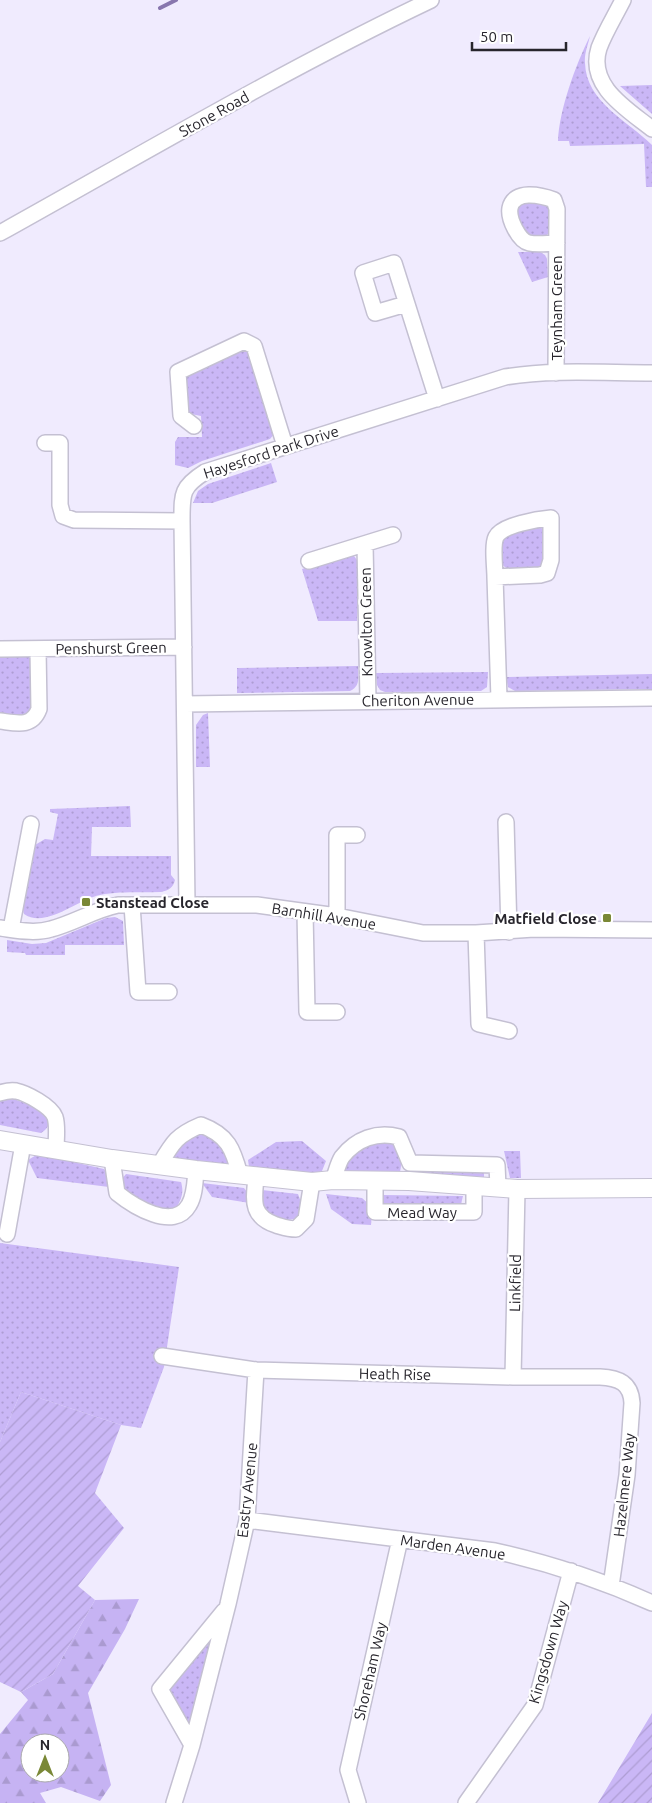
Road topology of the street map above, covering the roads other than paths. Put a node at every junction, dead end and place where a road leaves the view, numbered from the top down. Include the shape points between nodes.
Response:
1 (431, 0) edge
2 (623, 0) edge
3 (652, 129) edge
4 (0, 234) edge
5 (556, 244) dead end
6 (406, 304) dead end
7 (556, 373) junction
8 (652, 373) edge
9 (437, 399) junction
10 (194, 426) dead end
11 (45, 443) dead end
12 (285, 446) junction
13 (550, 502) dead end
14 (551, 518) junction
15 (182, 521) junction
16 (393, 535) dead end
17 (365, 544) junction
18 (309, 561) dead end
19 (495, 577) junction
20 (184, 647) junction
21 (0, 649) edge
22 (38, 649) junction
23 (652, 698) edge
24 (499, 699) junction
25 (368, 701) junction
26 (185, 704) junction
27 (0, 721) edge
28 (506, 822) dead end
29 (31, 824) dead end
30 (357, 835) dead end
31 (132, 905) junction
32 (187, 906) junction
33 (305, 912) junction
34 (337, 916) junction
35 (6, 928) edge
36 (652, 930) edge
37 (509, 932) junction
38 (476, 933) junction
39 (652, 940) edge
40 (169, 992) dead end
41 (337, 1012) dead end
42 (509, 1031) dead end
43 (0, 1093) edge
44 (0, 1140) edge
45 (23, 1144) junction
46 (56, 1148) junction
47 (112, 1158) junction
48 (160, 1164) junction
49 (196, 1170) junction
50 (409, 1172) junction
51 (248, 1176) junction
52 (333, 1180) junction
53 (375, 1180) junction
54 (312, 1182) junction
55 (474, 1186) junction
56 (498, 1187) junction
57 (652, 1188) edge
58 (517, 1189) junction
59 (7, 1234) dead end
60 (162, 1356) dead end
61 (256, 1370) junction
62 (513, 1376) junction
63 (627, 1385) joint
64 (247, 1520) junction
65 (400, 1539) junction
66 (571, 1571) junction
67 (611, 1586) junction
68 (652, 1603) edge
69 (227, 1608) junction
70 (192, 1744) junction
71 (174, 1803) edge
72 (358, 1803) edge
73 (466, 1803) edge

1 - 4 street, Stone Road via 223,109
2 - 3 street via 600,46 598,74 612,97
5 - 7 street, Teynham Green
6 - 9 street
7 - 8 street, Hayesford Park Drive
7 - 9 street, Hayesford Park Drive via 505,377
9 - 12 street, Hayesford Park Drive
10 - 12 street via 180,416 178,372 244,341 254,346
11 - 15 street via 60,443 60,505 63,516 74,520
12 - 15 street, Hayesford Park Drive via 191,480 182,496
13 - 14 street
14 - 19 street via 532,520 502,531 496,537
14 - 19 street via 551,560 547,573
15 - 20 street, Hayesford Park Drive
16 - 17 street, Knowlton Green
17 - 18 street, Knowlton Green
17 - 25 street, Knowlton Green
19 - 24 street
20 - 22 street, Penshurst Green
20 - 26 street, Hayesford Park Drive
21 - 22 street, Penshurst Green
22 - 27 street, Penshurst Green via 37,715 23,724
23 - 24 street, Cheriton Avenue
24 - 25 street, Cheriton Avenue
25 - 26 street, Cheriton Avenue
26 - 32 street, Hayesford Park Drive
28 - 37 street
29 - 35 street
30 - 34 street via 337,835
31 - 32 street, Barnhill Avenue
31 - 35 street, Barnhill Avenue via 103,908 50,930 32,932
31 - 40 street via 138,992
32 - 33 street, Barnhill Avenue via 257,906
33 - 34 street, Barnhill Avenue
33 - 41 street via 307,1012
34 - 38 street, Barnhill Avenue via 423,933
36 - 37 street, Barnhill Avenue via 534,929
36 - 39 street
37 - 38 street, Barnhill Avenue
38 - 42 street via 479,1024
43 - 46 street via 18,1091 51,1110 56,1118
44 - 45 street, Mead Way
45 - 46 street, Mead Way
45 - 59 street
46 - 47 street, Mead Way
47 - 48 street, Mead Way
47 - 49 street via 117,1193 163,1217 174,1216 189,1206
48 - 49 street, Mead Way
48 - 51 street via 173,1142 187,1130 201,1124 225,1140
49 - 51 street, Mead Way
50 - 52 street via 399,1137 387,1134 366,1138 352,1148 341,1158
50 - 53 street, Mead Way
50 - 55 street, Mead Way
50 - 56 street, Mead Way via 497,1165
51 - 54 street, Mead Way
51 - 54 street via 260,1217 288,1229 296,1229 306,1219
52 - 53 street, Mead Way
52 - 54 street, Mead Way
53 - 55 street, Mead Way via 375,1212 474,1212
55 - 56 street, Mead Way
56 - 58 street, Mead Way
57 - 58 street, Mead Way
58 - 62 street, Linkfield
60 - 61 street, Heath Rise
61 - 62 street, Heath Rise
61 - 64 street, Eastry Avenue
62 - 63 street, Heath Rise via 611,1377
63 - 67 street, Hazelmere Way via 632,1403 627,1475
64 - 65 street, Marden Avenue
64 - 69 street, Eastry Avenue
65 - 66 street, Marden Avenue via 495,1551
65 - 72 street, Shoreham Way via 348,1770
66 - 67 street, Marden Avenue
66 - 73 street, Kingsdown Way via 535,1706
67 - 68 street, Marden Avenue
69 - 70 street, Eastry Avenue
69 - 70 street, Eastry Avenue via 160,1688
70 - 71 street, Eastry Avenue

